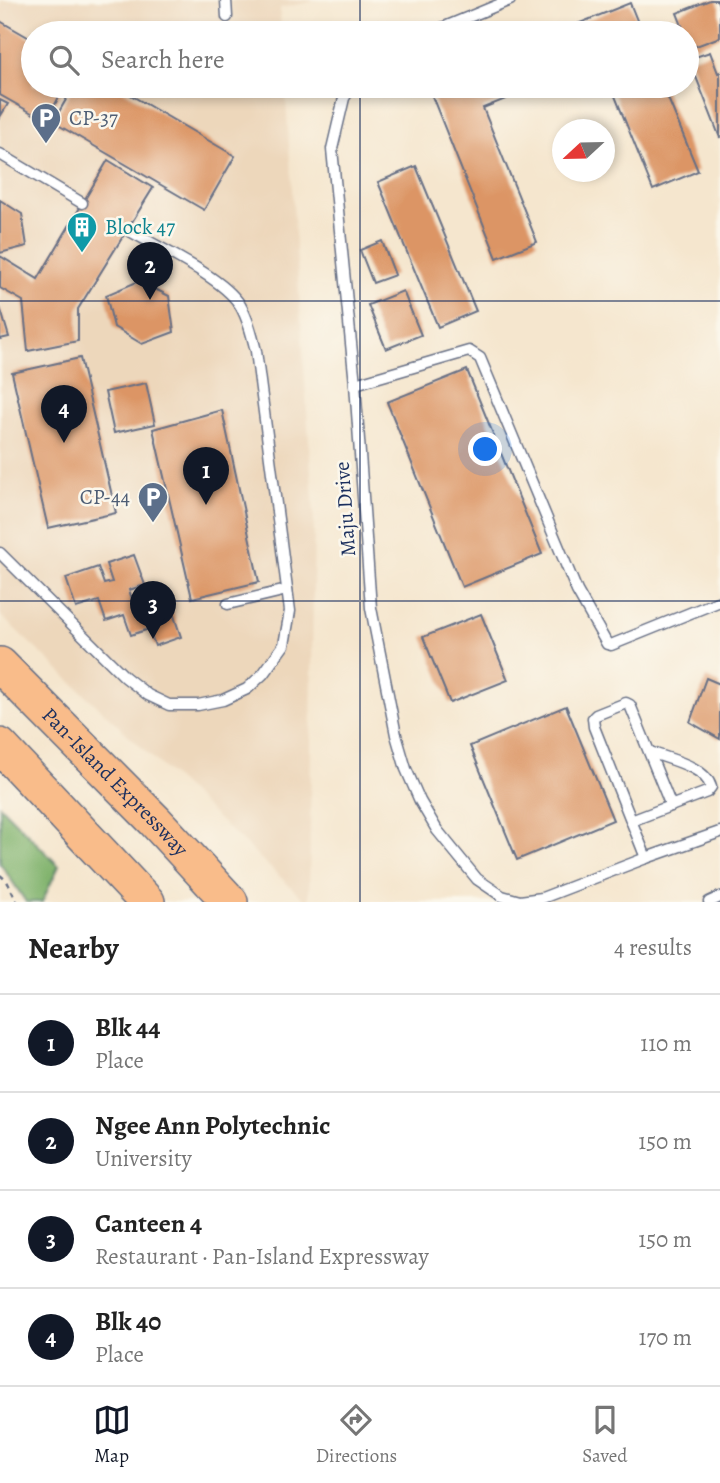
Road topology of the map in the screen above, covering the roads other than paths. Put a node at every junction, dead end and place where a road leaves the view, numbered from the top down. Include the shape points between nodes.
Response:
1 (226, 0) edge
2 (510, 0) edge
3 (227, 17) dead end
4 (459, 21) edge
5 (344, 98) edge
6 (0, 154) edge
7 (82, 203) dead end
8 (128, 229) dead end
9 (355, 384) junction
10 (0, 553) edge
11 (287, 590) junction
12 (720, 601) edge
13 (228, 604) dead end
14 (0, 665) edge
15 (0, 746) edge
16 (650, 752) junction
17 (671, 806) junction
18 (631, 821) junction
19 (720, 832) edge
20 (646, 858) junction
21 (720, 897) edge
22 (501, 899) edge
23 (543, 900) edge
24 (147, 902) edge
25 (230, 902) edge
26 (709, 902) edge

1 - 3 lane
2 - 4 lane
5 - 9 lane, Maju Drive via 332,149
6 - 7 lane
8 - 11 lane via 226,288 249,323
9 - 12 lane via 469,351 480,358 577,591 607,644
9 - 22 lane, Maju Drive via 371,608 399,747 437,830
10 - 11 lane via 125,677 169,705 223,700 263,674 284,645 290,611
11 - 13 lane
14 - 25 highway, Pan-Island Expressway
15 - 24 highway
16 - 17 lane
16 - 17 lane via 695,770 711,782 707,792
16 - 18 lane via 630,705 593,718
17 - 18 lane
18 - 20 lane
19 - 20 lane, Maju Drive
20 - 23 lane, Maju Drive
21 - 26 lane
22 - 23 lane, Maju Drive

